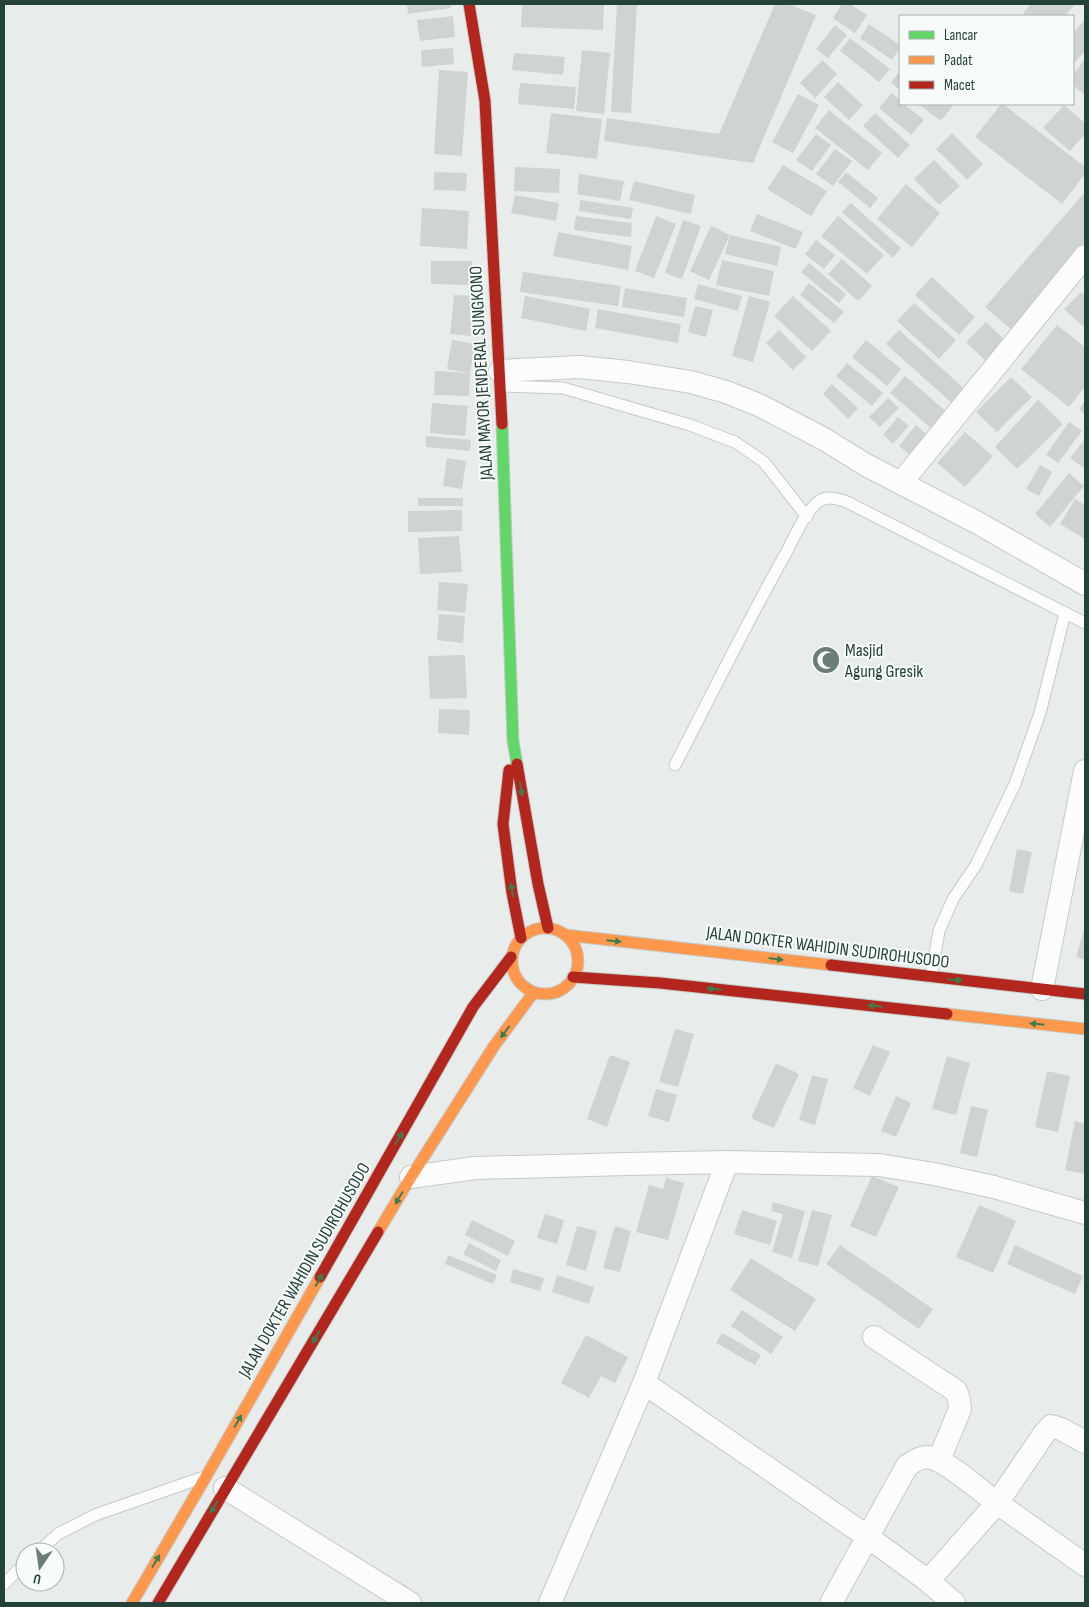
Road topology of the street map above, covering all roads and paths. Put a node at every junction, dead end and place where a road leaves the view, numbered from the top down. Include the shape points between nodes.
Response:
1 (469, 4) edge
2 (1085, 256) edge
3 (500, 378) junction
4 (901, 483) junction
5 (807, 516) junction
6 (1085, 584) edge
7 (1065, 613) junction
8 (1085, 623) edge
9 (513, 741) junction
10 (675, 765) dead end
11 (1085, 771) edge
12 (548, 928) junction
13 (566, 935) junction
14 (521, 938) junction
15 (512, 957) junction
16 (573, 977) junction
17 (931, 977) junction
18 (1042, 989) junction
19 (534, 992) junction
20 (1085, 994) edge
21 (1085, 1029) edge
22 (727, 1162) junction
23 (411, 1177) junction
24 (1085, 1213) edge
25 (874, 1337) dead end
26 (644, 1383) junction
27 (1085, 1442) edge
28 (939, 1460) junction
29 (216, 1482) junction
30 (997, 1503) junction
31 (868, 1537) junction
32 (49, 1542) edge
33 (1085, 1565) edge
34 (15, 1573) edge
35 (928, 1581) junction
36 (4, 1584) edge
37 (132, 1603) edge
38 (158, 1603) edge
39 (410, 1603) edge
40 (550, 1603) edge
41 (831, 1603) edge
42 (954, 1603) edge

1 - 3 main road, JALAN MAYOR JENDERAL SUNGKONO via 485,101
2 - 4 street
3 - 4 street via 579,367 690,382 759,405
3 - 5 lane via 563,388 690,425 735,442 764,462
3 - 9 main road, JALAN MAYOR JENDERAL SUNGKONO
4 - 6 street
5 - 7 lane via 819,501 839,499
5 - 10 lane
7 - 8 lane
7 - 17 lane via 1040,713 1015,784 976,865 953,899 939,931
9 -> 12 main road, JALAN MAYOR JENDERAL SUNGKONO
14 -> 9 main road, JALAN MAYOR JENDERAL SUNGKONO via 502,824
11 - 18 street
12 - 13 main road
12 - 14 main road via 534,930
13 - 16 main road via 578,958
13 -> 17 main road, JALAN DOKTER WAHIDIN SUDIROHUSODO
14 - 15 main road
15 - 19 main road via 515,976
29 -> 15 main road, JALAN DOKTER WAHIDIN SUDIROHUSODO via 473,1008
16 - 19 main road via 560,990 547,994
21 -> 16 main road via 660,983
17 -> 18 main road, JALAN DOKTER WAHIDIN SUDIROHUSODO
18 - 20 main road, JALAN DOKTER WAHIDIN SUDIROHUSODO
19 -> 23 main road, JALAN DOKTER WAHIDIN SUDIROHUSODO via 494,1046
22 - 23 street via 475,1168
22 - 24 street via 879,1165 994,1187
22 - 26 street
23 -> 29 main road, JALAN DOKTER WAHIDIN SUDIROHUSODO
25 - 28 street via 956,1391 960,1409
26 - 31 street
26 - 40 street
27 - 30 street via 1052,1426
28 - 30 street
28 - 31 street via 927,1457 907,1466
29 - 32 lane via 95,1515
37 -> 29 main road, JALAN DOKTER WAHIDIN SUDIROHUSODO
29 -> 38 main road, JALAN DOKTER WAHIDIN SUDIROHUSODO
29 - 39 street
30 - 33 street
30 - 35 street
31 - 35 street
31 - 41 street
34 - 36 lane
35 - 42 street

